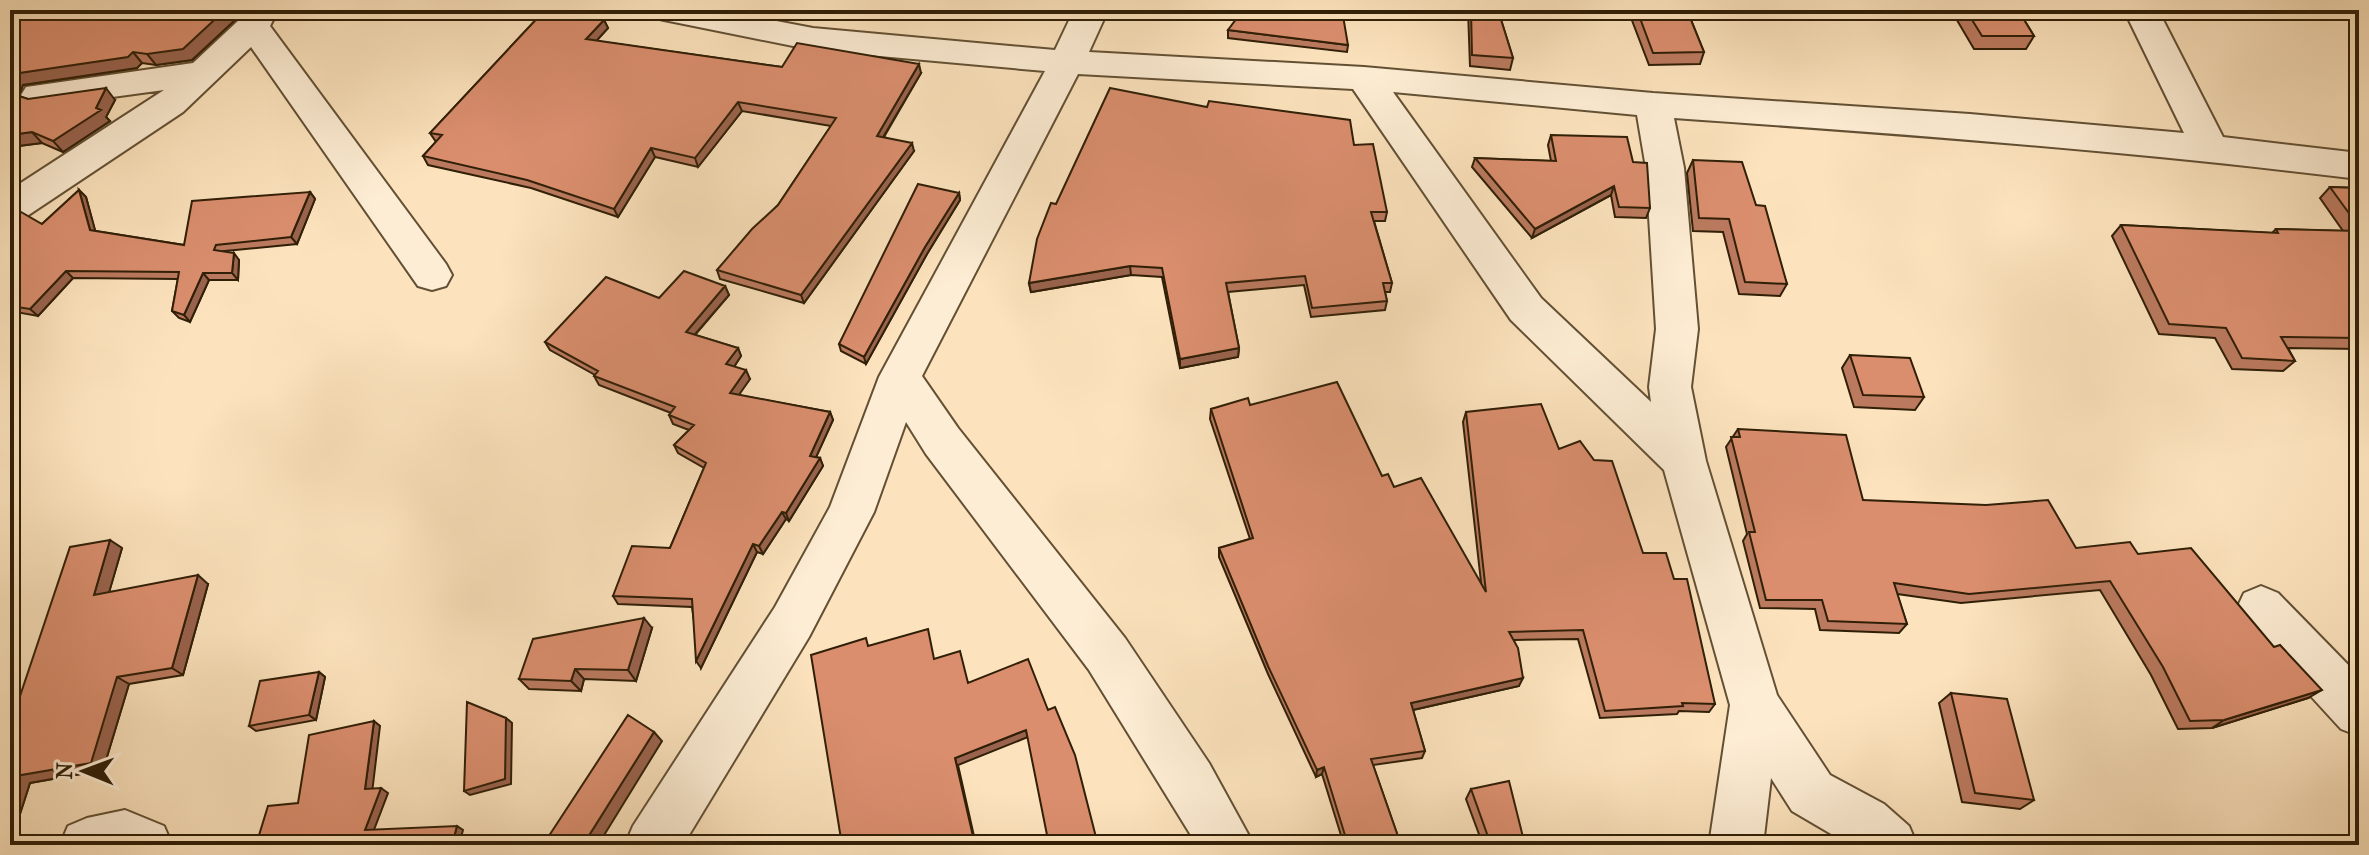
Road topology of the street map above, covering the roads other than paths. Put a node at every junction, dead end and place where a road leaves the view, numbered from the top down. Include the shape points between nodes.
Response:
1 (664, 10) edge
2 (1091, 10) edge
3 (2141, 10) edge
4 (257, 18) edge
5 (1067, 62) junction
6 (202, 73) junction
7 (1364, 78) junction
8 (39, 95) edge
9 (1653, 105) junction
10 (2210, 148) junction
11 (2359, 166) edge
12 (10, 208) edge
13 (432, 275) dead end
14 (900, 377) junction
15 (1684, 461) junction
16 (2261, 608) dead end
17 (1755, 705) junction
18 (2359, 712) edge
19 (87, 845) edge
20 (145, 845) edge
21 (652, 845) edge
22 (1227, 845) edge
23 (1736, 845) edge
24 (1890, 845) edge

1 - 5 street via 813,39
2 - 5 street
3 - 10 street
4 - 6 street
4 - 13 street
5 - 7 street
5 - 14 street
6 - 8 street
6 - 12 street via 170,104
7 - 9 street
7 - 15 street via 1526,309
9 - 10 street
9 - 15 street via 1665,168 1677,329 1670,387
10 - 11 street
14 - 21 street via 851,512 792,622
14 - 22 street via 942,441 1107,654
15 - 17 street
16 - 18 street
17 - 23 street
17 - 24 street via 1811,793 1865,823
19 - 20 street via 125,837

